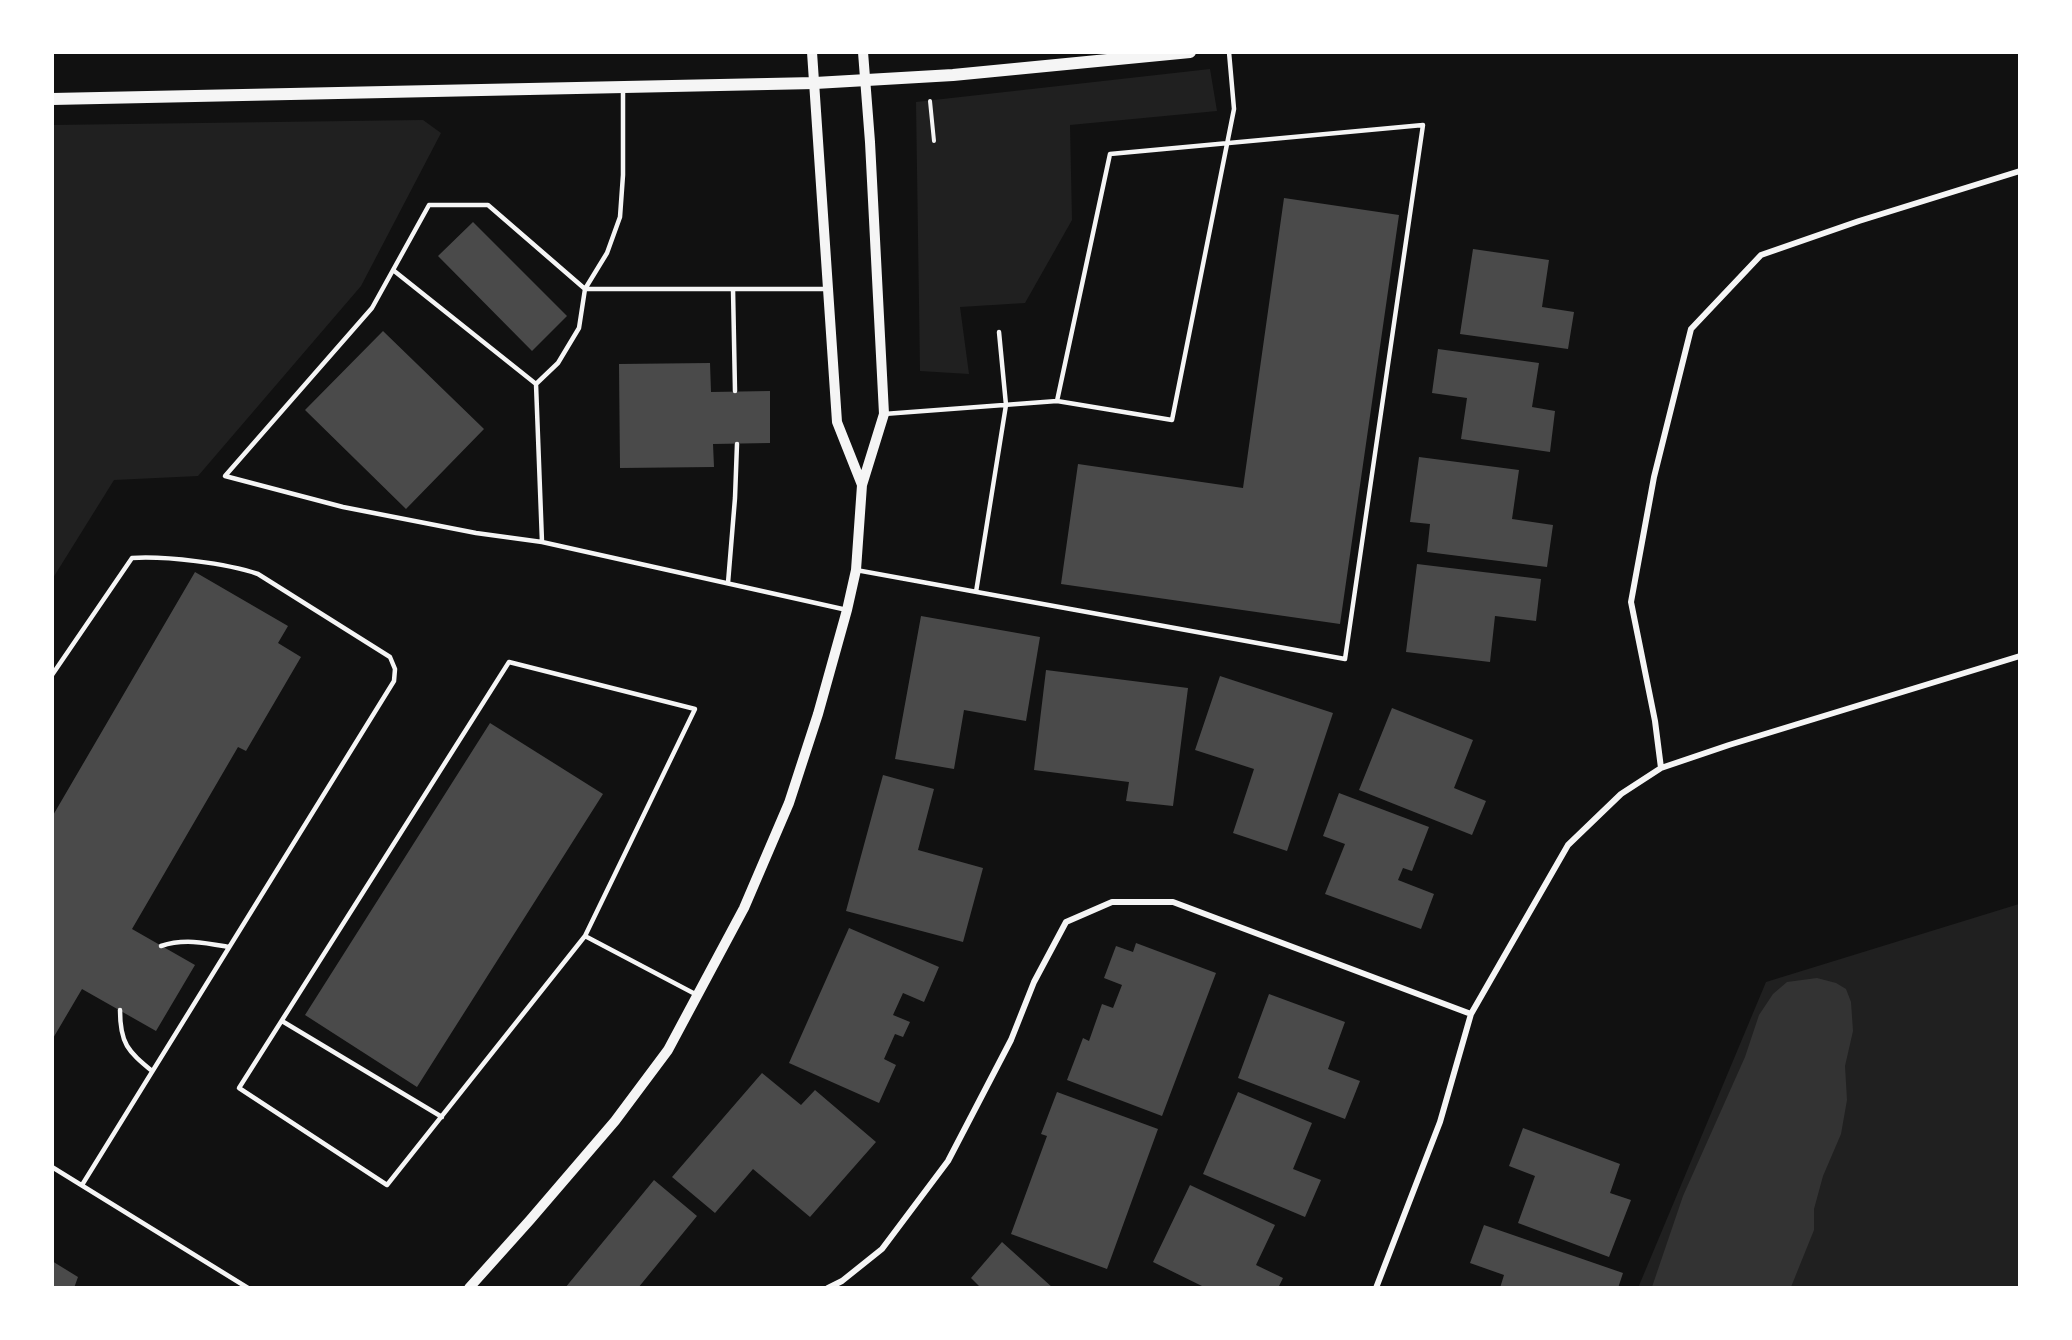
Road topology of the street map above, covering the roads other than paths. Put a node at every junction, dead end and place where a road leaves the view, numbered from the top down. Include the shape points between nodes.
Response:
1 (812, 52) edge
2 (863, 52) edge
3 (1190, 52) edge
4 (1228, 52) edge
5 (865, 80) junction
6 (814, 83) junction
7 (623, 87) junction
8 (52, 99) edge
9 (1227, 144) junction
10 (2019, 171) edge
11 (393, 270) junction
12 (585, 289) junction
13 (733, 289) junction
14 (827, 289) junction
15 (999, 332) dead end
16 (536, 384) junction
17 (735, 391) dead end
18 (1057, 401) junction
19 (1006, 405) junction
20 (884, 414) junction
21 (737, 444) dead end
22 (862, 485) junction
23 (542, 542) junction
24 (856, 570) junction
25 (728, 583) junction
26 (976, 592) junction
27 (847, 610) junction
28 (2019, 656) edge
29 (52, 675) edge
30 (1661, 768) junction
31 (585, 936) junction
32 (161, 946) dead end
33 (229, 947) junction
34 (698, 996) junction
35 (120, 1010) dead end
36 (1470, 1014) junction
37 (282, 1021) junction
38 (152, 1071) junction
39 (442, 1117) junction
40 (52, 1167) edge
41 (82, 1185) junction
42 (248, 1287) edge
43 (469, 1287) edge
44 (828, 1287) edge
45 (1376, 1287) edge

1 - 6 street
2 - 5 street
3 - 5 main road
4 - 9 lane via 1234,109
5 - 6 main road
5 - 20 street
6 - 7 main road
6 - 14 street
7 - 8 main road
7 - 12 lane via 620,217 607,253
9 - 18 lane via 1110,154
9 - 18 lane via 1172,420
9 - 26 lane via 1423,125 1345,659
10 - 30 street via 1761,255 1691,328 1654,477 1631,602
11 - 12 lane via 429,205 488,205
11 - 16 lane
11 - 23 lane via 372,308 225,476 343,507
12 - 13 lane
12 - 16 lane via 579,328 558,363
13 - 14 lane
13 - 17 lane
14 - 22 street via 837,422
15 - 19 lane
16 - 23 lane
18 - 19 lane
19 - 20 lane
19 - 26 lane
20 - 22 street
21 - 25 lane
22 - 24 street
23 - 25 lane
24 - 26 lane
24 - 27 street
25 - 27 lane
27 - 34 street via 789,803 744,908
28 - 30 street
29 - 33 lane via 132,558 154,557 258,574 390,657 394,681
30 - 36 street via 1621,794 1568,844
31 - 34 lane
31 - 37 lane via 695,709 509,662
31 - 39 lane
32 - 33 lane via 200,942
33 - 38 lane
34 - 43 street via 668,1050 615,1121
35 - 38 lane via 129,1052
36 - 44 street via 1173,902 1112,902 1066,922 948,1161 882,1249 842,1281
36 - 45 street via 1440,1122
37 - 39 lane
37 - 39 lane via 239,1088 387,1185
38 - 41 lane
40 - 41 lane
41 - 42 lane

